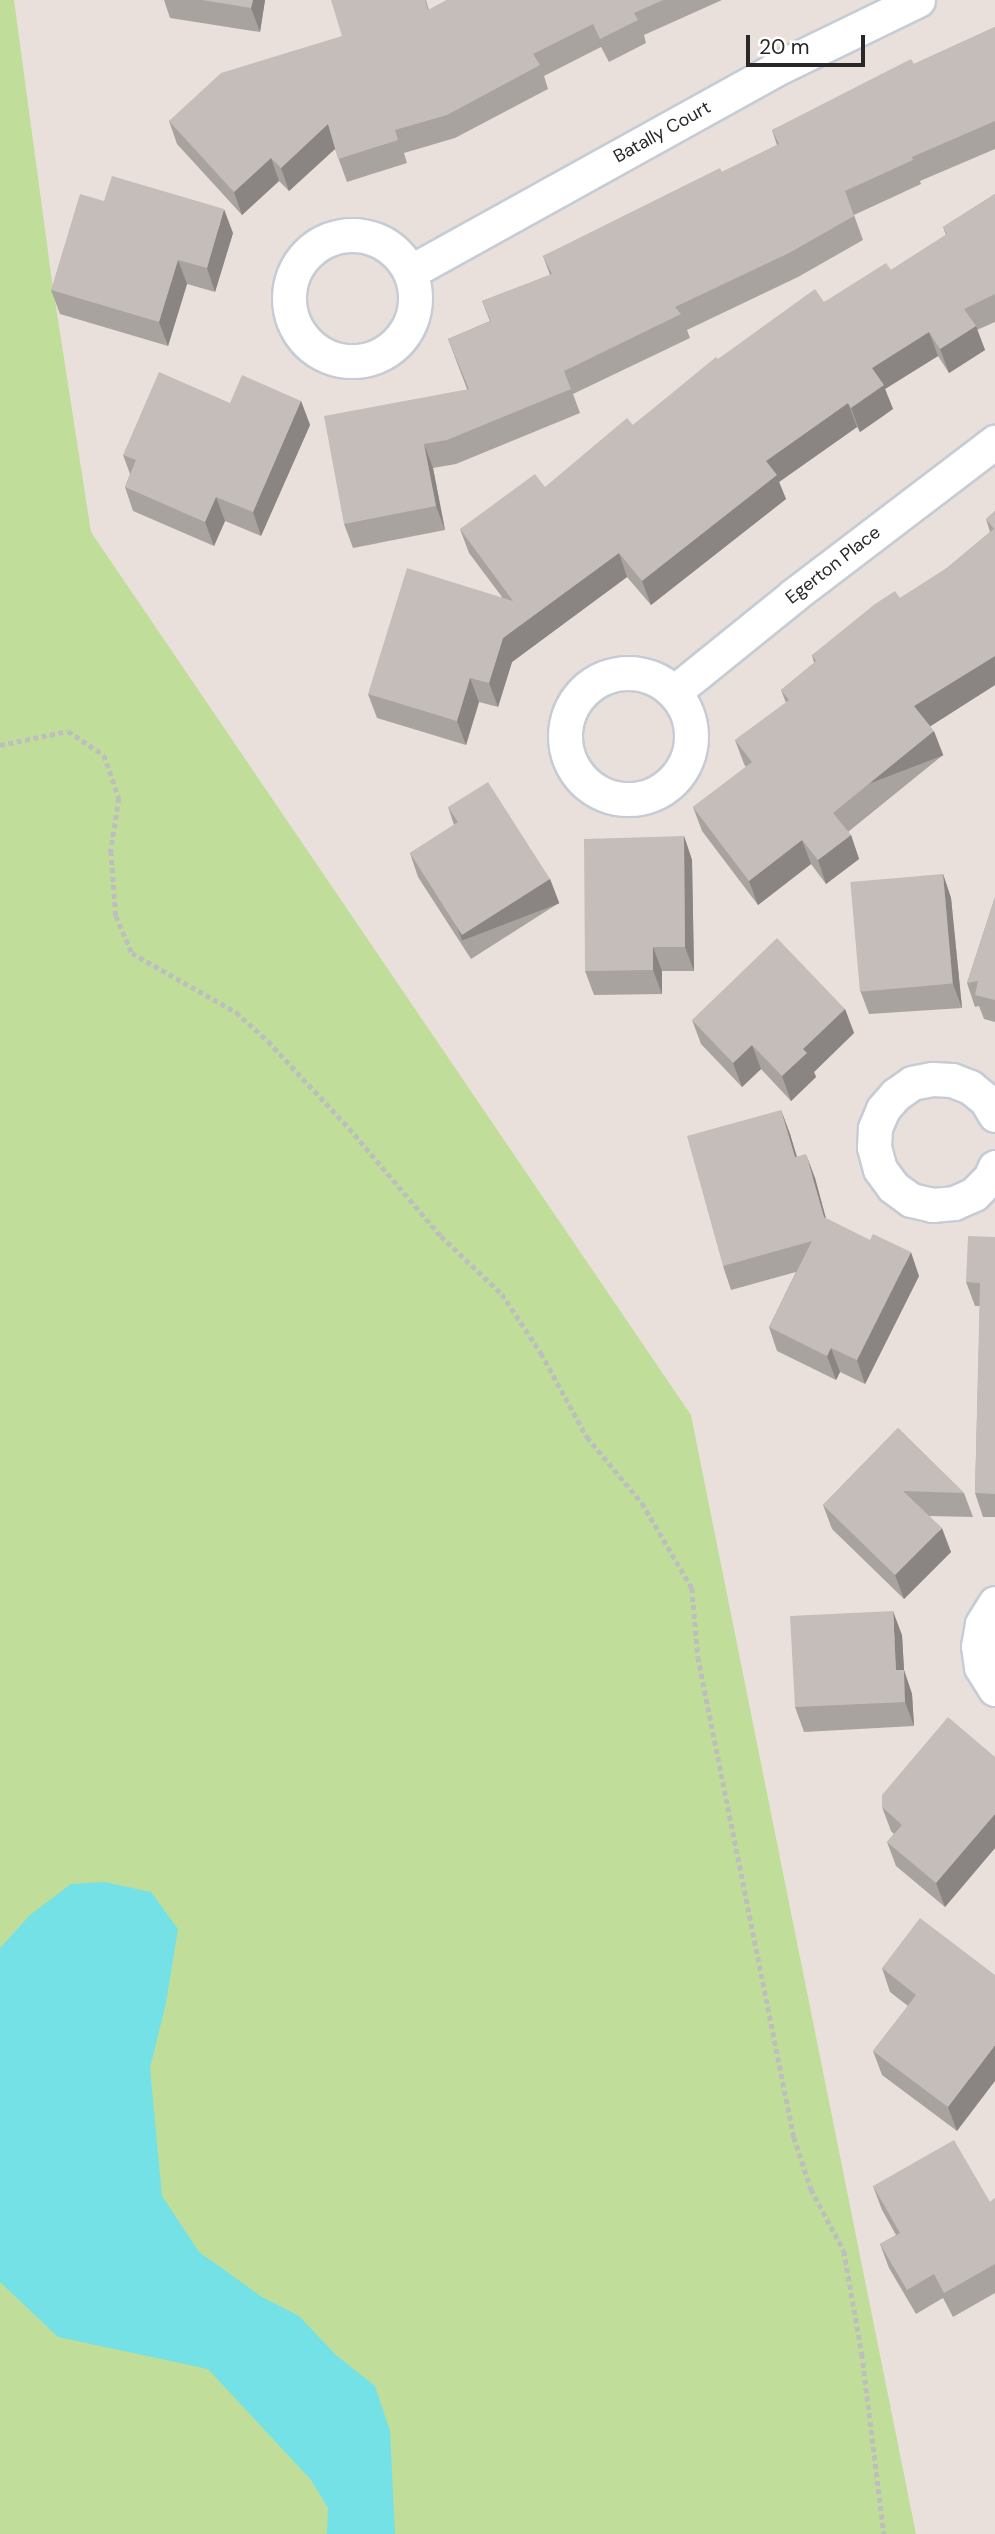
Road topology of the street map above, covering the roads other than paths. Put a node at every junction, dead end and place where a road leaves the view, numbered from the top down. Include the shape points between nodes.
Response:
1 (918, 0) edge
2 (410, 272) dead end
3 (995, 442) edge
4 (674, 692) dead end
5 (995, 1115) edge
6 (995, 1167) edge
7 (995, 1603) edge
8 (995, 1689) edge

1 - 2 street, Batally Court via 774,70
3 - 4 street, Egerton Place
5 - 6 street via 986,1100 952,1080 912,1083 883,1109 874,1147 880,1169 893,1187 911,1200 932,1205 954,1203 974,1194
7 - 8 street via 982,1624 978,1646 981,1667

